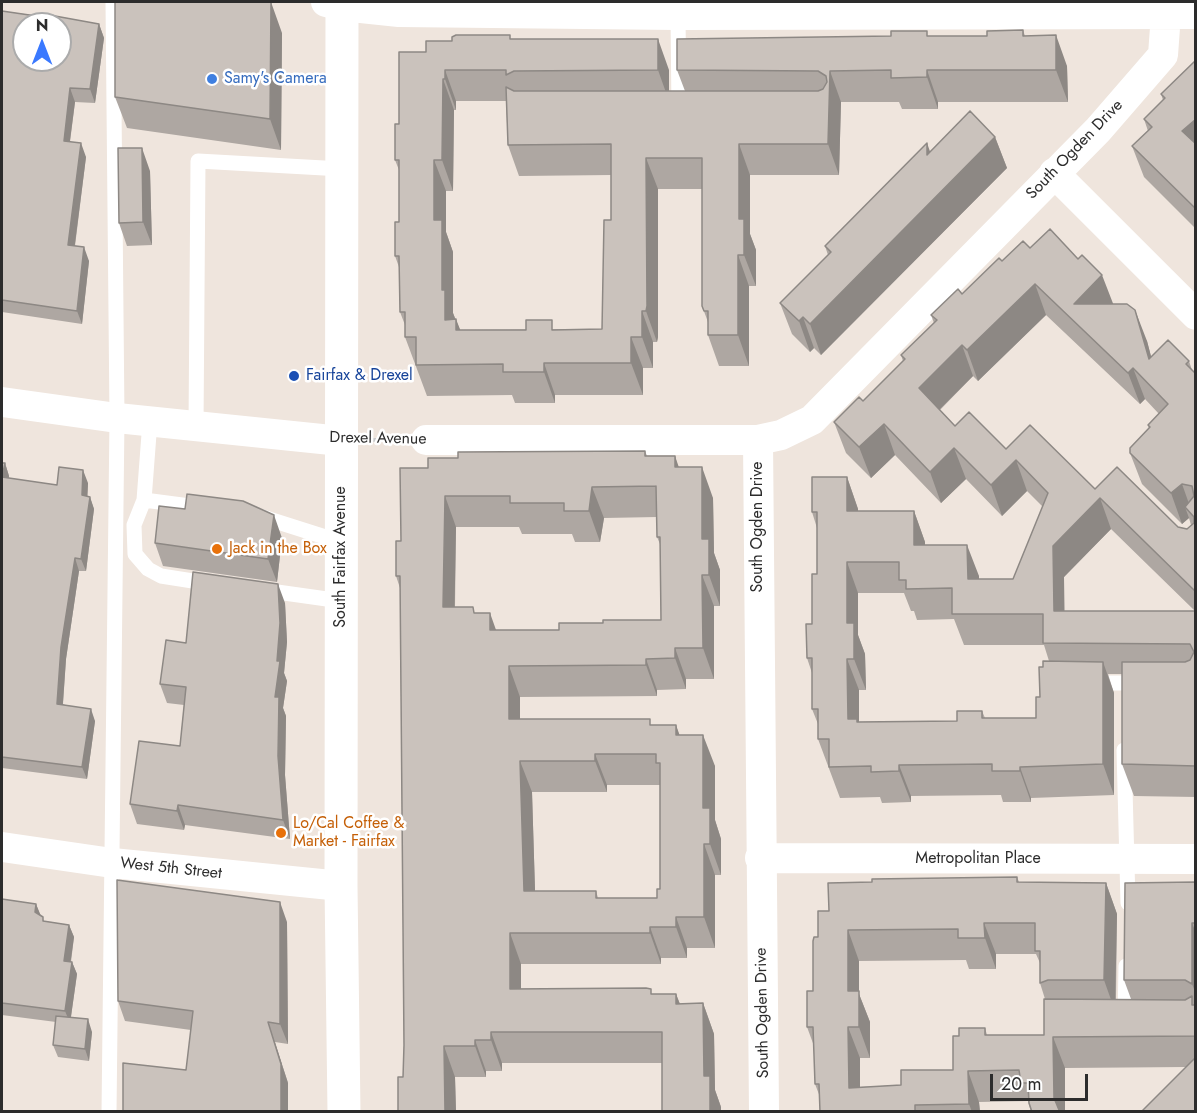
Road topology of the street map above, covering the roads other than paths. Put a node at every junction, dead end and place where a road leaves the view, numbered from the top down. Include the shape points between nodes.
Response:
1 (113, 2) edge
2 (337, 3) edge
3 (815, 8) edge
4 (1166, 14) junction
5 (1196, 14) edge
6 (678, 15) junction
7 (679, 111) edge
8 (342, 169) junction
9 (1054, 173) junction
10 (1196, 315) edge
11 (2, 402) edge
12 (117, 418) junction
13 (150, 421) junction
14 (196, 426) junction
15 (426, 440) road end
16 (758, 440) junction
17 (341, 441) junction
18 (144, 500) junction
19 (215, 509) edge
20 (239, 512) edge
21 (116, 524) junction
22 (134, 525) junction
23 (341, 542) junction
24 (232, 587) edge
25 (253, 589) edge
26 (341, 601) junction
27 (1079, 683) edge
28 (1128, 687) edge
29 (1124, 731) edge
30 (2, 848) edge
31 (760, 858) junction
32 (1128, 859) junction
33 (1196, 859) edge
34 (112, 863) junction
35 (340, 886) junction
36 (1127, 917) edge
37 (1126, 952) edge
38 (1125, 1021) edge
39 (109, 1112) edge
40 (344, 1112) edge
41 (764, 1112) edge

1 - 12 lane
2 - 6 street via 399,12
2 - 8 main road, South Fairfax Avenue
3 - 4 street
3 - 6 street
4 - 5 street
4 - 9 street, South Ogden Drive via 1163,55
6 - 7 lane
8 - 14 lane via 198,161
8 - 17 main road, South Fairfax Avenue
9 - 10 street
9 - 16 street, South Ogden Drive via 812,420 781,435
11 - 12 street, Drexel Avenue
12 - 13 street, Drexel Avenue
12 - 21 lane
13 - 14 street, Drexel Avenue
13 - 18 lane
14 - 17 street, Drexel Avenue
15 - 16 street, Drexel Avenue
16 - 31 street, South Ogden Drive
17 - 23 main road, South Fairfax Avenue
18 - 19 lane
18 - 22 lane
20 - 23 lane
21 - 22 lane
21 - 34 lane
22 - 24 lane via 135,554 148,569 161,576
23 - 26 main road, South Fairfax Avenue
25 - 26 lane
26 - 35 main road, South Fairfax Avenue
27 - 28 lane
29 - 32 lane
30 - 34 street, West 5th Street
31 - 32 street, Metropolitan Place
31 - 41 street, South Ogden Drive
32 - 33 street, Metropolitan Place
32 - 36 lane
34 - 35 street, West 5th Street
34 - 39 lane
35 - 40 main road, South Fairfax Avenue
37 - 38 lane

